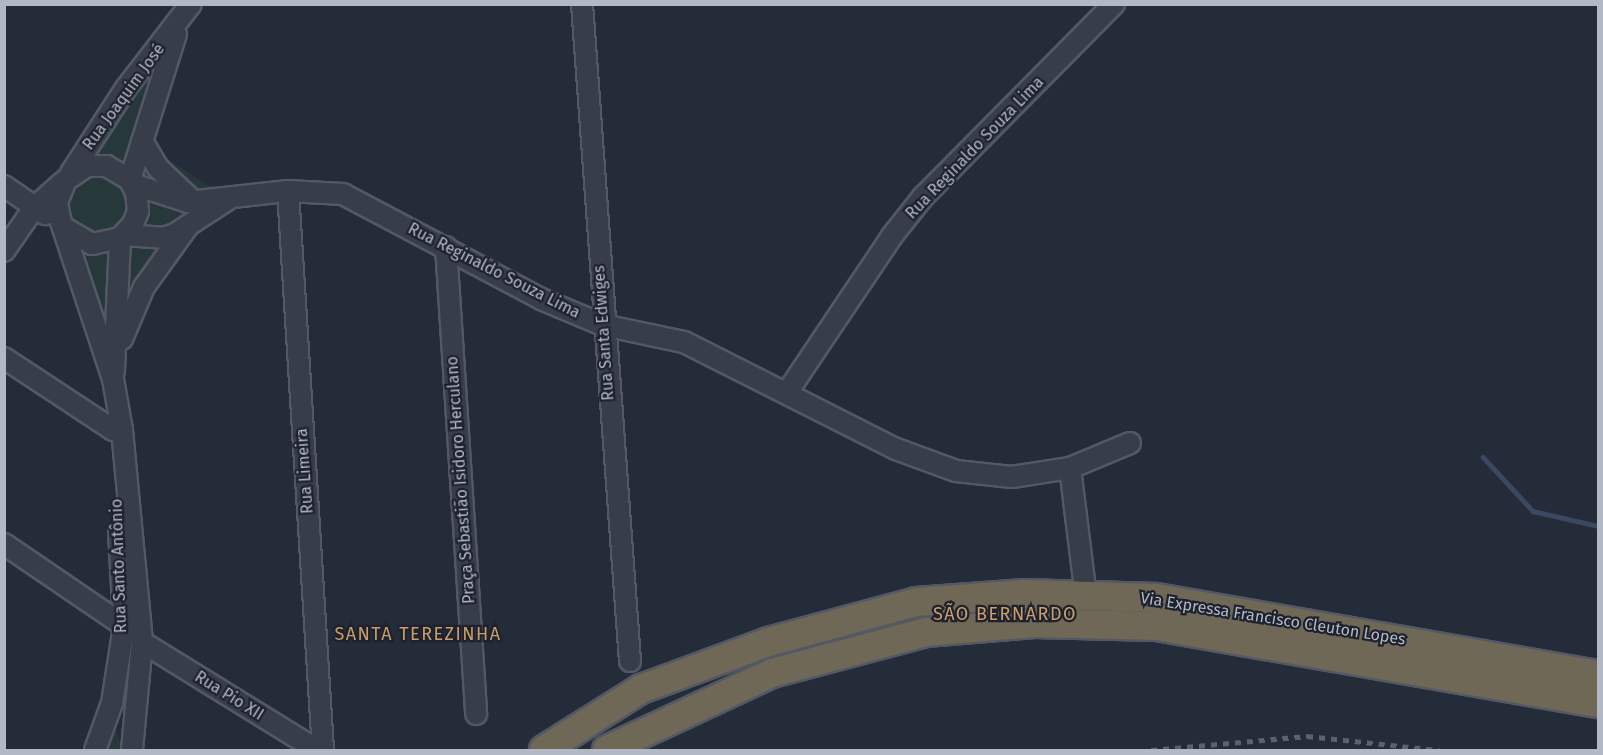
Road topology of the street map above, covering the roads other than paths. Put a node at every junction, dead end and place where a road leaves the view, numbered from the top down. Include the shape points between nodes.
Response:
1 (582, 4) edge
2 (1114, 4) edge
3 (185, 12) edge
4 (142, 141) junction
5 (68, 178) junction
6 (131, 182) junction
7 (4, 186) edge
8 (288, 191) junction
9 (230, 199) junction
10 (194, 202) junction
11 (34, 208) junction
12 (188, 226) junction
13 (64, 227) junction
14 (122, 236) junction
15 (446, 247) junction
16 (4, 251) edge
17 (603, 325) junction
18 (117, 350) junction
19 (4, 358) edge
20 (113, 379) junction
21 (788, 392) junction
22 (118, 430) junction
23 (1130, 443) dead end
24 (1070, 468) junction
25 (4, 544) edge
26 (1086, 596) junction
27 (124, 626) junction
28 (142, 642) junction
29 (630, 661) dead end
30 (1599, 675) edge
31 (112, 703) junction
32 (1599, 703) edge
33 (476, 714) dead end
34 (623, 746) edge
35 (546, 749) edge
36 (96, 750) edge
37 (133, 750) edge
38 (316, 750) edge
39 (323, 750) edge

1 - 17 street, Rua Santa Edwiges
2 - 21 street, Rua Reginaldo Souza Lima via 922,197
3 - 4 street, Rua Joaquim José
3 - 5 street, Rua Joaquim José via 126,88
4 - 6 street, Rua Joaquim José
4 - 10 street via 158,168
5 - 6 street via 87,166 100,164 114,168
5 - 11 street
5 - 13 street via 57,202
6 - 10 street, Rua Reginaldo Souza Lima
6 - 14 street via 138,211
7 - 11 street
8 - 9 street, Rua Reginaldo Souza Lima
8 - 15 street, Rua Reginaldo Souza Lima via 343,194
8 - 39 street, Rua Limeira
9 - 10 street, Rua Reginaldo Souza Lima
9 - 12 street, Rua Reginaldo Souza Lima
11 - 13 street
11 - 16 street
12 - 14 street, Rua Reginaldo Souza Lima via 163,237
12 - 18 street via 144,287
13 - 14 street via 92,244
13 - 20 street, Rua Santo Antônio
14 - 18 street, Rua Santo Antônio
15 - 17 street, Rua Reginaldo Souza Lima via 541,299
15 - 33 street, Praça Sebastião Isidoro Herculano
17 - 21 street, Rua Reginaldo Souza Lima via 684,342
17 - 29 street, Rua Santa Edwiges
18 - 20 street, Rua Santo Antônio
19 - 22 street
20 - 22 street, Rua Santo Antônio
21 - 24 street, Rua Reginaldo Souza Lima via 896,449 956,471 1012,477
22 - 27 street, Rua Santo Antônio
22 - 28 street, Rua Santo Antônio
23 - 24 street, Rua Reginaldo Souza Lima
24 - 26 street
25 - 27 street
26 - 30 highway, Via Expressa Francisco Cleuton Lopes via 1156,598
26 - 35 highway, Via Expressa Francisco Cleuton Lopes via 1025,594 916,602 768,642 642,689
27 - 31 street, Rua Santo Antônio
28 - 37 street, Rua Santo Antônio
28 - 38 street, Rua Pio XII
31 - 36 street
31 - 37 street, Rua Santo Antônio
32 - 34 highway, Via Expressa Francisco Cleuton Lopes via 1156,626 1035,623 926,632 772,673

